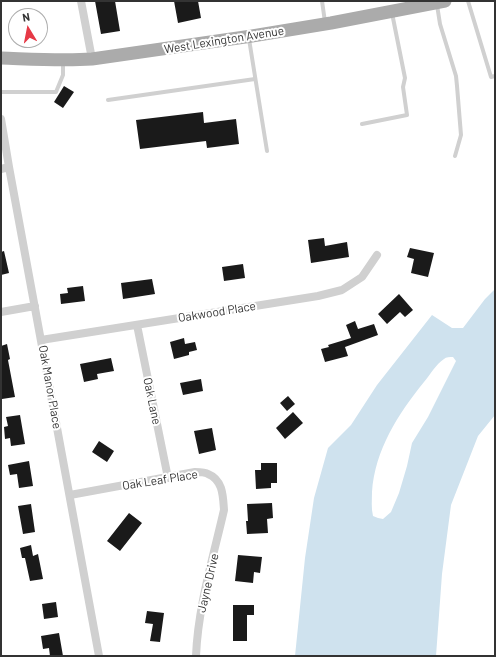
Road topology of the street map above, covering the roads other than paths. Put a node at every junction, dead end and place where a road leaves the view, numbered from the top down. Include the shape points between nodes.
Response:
1 (81, 1) edge
2 (322, 1) edge
3 (468, 1) edge
4 (440, 2) edge
5 (392, 11) junction
6 (325, 24) junction
7 (249, 36) junction
8 (1, 58) edge
9 (92, 59) junction
10 (63, 60) junction
11 (495, 76) edge
12 (255, 79) junction
13 (1, 92) edge
14 (108, 100) dead end
15 (1, 119) edge
16 (362, 124) dead end
17 (266, 151) dead end
18 (455, 156) dead end
19 (5, 168) edge
20 (377, 255) dead end
21 (35, 306) junction
22 (1, 312) edge
23 (136, 325) junction
24 (42, 340) junction
25 (168, 478) junction
26 (70, 495) junction
27 (224, 510) joint
28 (99, 656) edge
29 (196, 656) edge

1 - 9 street
2 - 6 lane
3 - 11 lane via 491,77
4 - 5 main road, West Lexington Avenue
4 - 18 lane via 440,24 457,86 461,136
5 - 6 main road, West Lexington Avenue
5 - 16 lane via 405,78 403,87 407,116
6 - 7 main road, West Lexington Avenue
7 - 9 main road, West Lexington Avenue
7 - 12 lane
8 - 10 main road, West Lexington Avenue
9 - 10 main road, West Lexington Avenue
10 - 13 lane via 64,75 56,92
12 - 14 lane
12 - 17 lane
15 - 19 street, Oak Manor Place
19 - 21 street, Oak Manor Place
20 - 23 street, Oakwood Place via 362,277 342,290
21 - 22 street
21 - 24 street, Oak Manor Place
23 - 24 street, Oakwood Place
23 - 25 street, Oak Lane
24 - 26 street, Oak Manor Place
25 - 26 street, Oak Leaf Place
25 - 27 street, Oak Leaf Place via 195,472 208,473 218,481 223,494
26 - 28 street, Oak Manor Place
27 - 29 street, Jayne Drive via 202,608

